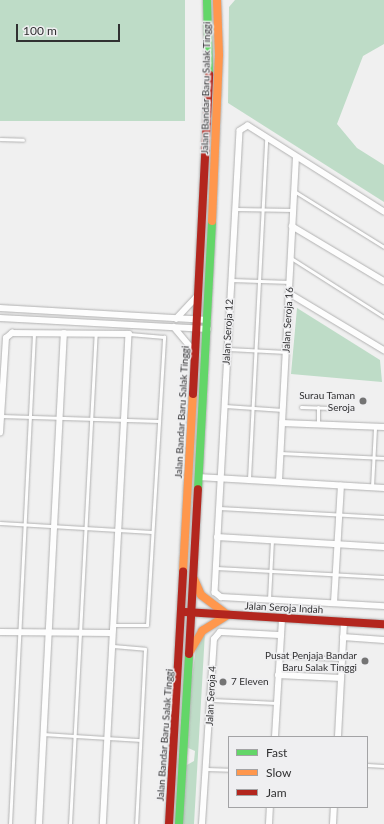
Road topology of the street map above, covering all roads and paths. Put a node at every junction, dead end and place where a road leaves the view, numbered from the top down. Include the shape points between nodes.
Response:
1 (207, 0) edge
2 (217, 0) edge
3 (0, 138) edge
4 (266, 138) junction
5 (23, 140) dead end
6 (296, 158) junction
7 (294, 191) junction
8 (235, 209) junction
9 (262, 210) junction
10 (293, 210) junction
11 (384, 212) edge
12 (292, 226) junction
13 (384, 247) edge
14 (291, 258) junction
15 (231, 280) junction
16 (259, 281) junction
17 (384, 281) edge
18 (290, 282) junction
19 (289, 293) junction
20 (198, 295) junction
21 (0, 308) edge
22 (384, 316) edge
23 (0, 318) edge
24 (176, 318) junction
25 (196, 324) junction
26 (208, 325) junction
27 (174, 327) junction
28 (34, 334) junction
29 (64, 334) junction
30 (96, 334) junction
31 (129, 334) junction
32 (228, 349) junction
33 (256, 350) junction
34 (384, 350) edge
35 (195, 352) junction
36 (286, 352) junction
37 (2, 362) edge
38 (224, 406) junction
39 (301, 407) dead end
40 (253, 408) junction
41 (318, 408) junction
42 (338, 408) dead end
43 (283, 410) junction
44 (0, 416) edge
45 (30, 417) junction
46 (60, 418) junction
47 (92, 419) junction
48 (126, 420) junction
49 (159, 421) junction
50 (282, 423) junction
51 (318, 424) junction
52 (375, 427) junction
53 (384, 427) edge
54 (0, 433) edge
55 (280, 453) junction
56 (374, 458) junction
57 (384, 458) edge
58 (198, 477) junction
59 (221, 478) junction
60 (249, 479) junction
61 (279, 481) junction
62 (341, 486) junction
63 (372, 488) junction
64 (384, 488) edge
65 (219, 508) junction
66 (339, 515) junction
67 (384, 517) edge
68 (0, 523) edge
69 (25, 524) junction
70 (54, 526) junction
71 (87, 528) junction
72 (118, 530) junction
73 (152, 532) junction
74 (217, 537) junction
75 (272, 540) junction
76 (338, 544) junction
77 (384, 547) edge
78 (192, 568) junction
79 (216, 568) junction
80 (270, 571) junction
81 (336, 574) junction
82 (384, 577) edge
83 (269, 599) junction
84 (334, 603) junction
85 (384, 606) edge
86 (186, 612) junction
87 (229, 615) junction
88 (282, 619) junction
89 (344, 621) junction
90 (384, 624) edge
91 (113, 625) junction
92 (0, 632) edge
93 (20, 632) junction
94 (49, 633) junction
95 (82, 633) junction
96 (112, 633) junction
97 (281, 634) junction
98 (343, 637) junction
99 (384, 640) edge
100 (111, 646) junction
101 (280, 656) junction
102 (187, 658) junction
103 (342, 659) junction
104 (278, 675) junction
105 (341, 678) junction
106 (212, 700) junction
107 (277, 703) junction
108 (44, 734) junction
109 (77, 736) junction
110 (274, 736) edge
111 (338, 736) edge
112 (107, 738) junction
113 (140, 740) junction
114 (368, 765) edge
115 (384, 766) edge
116 (206, 769) junction
117 (228, 770) edge
118 (171, 803) junction
119 (270, 808) edge
120 (334, 808) edge
121 (10, 824) edge
122 (39, 824) edge
123 (70, 824) edge
124 (103, 824) edge
125 (136, 824) edge
126 (164, 824) edge
127 (169, 824) edge
128 (179, 824) edge
129 (202, 824) edge
130 (269, 824) edge
131 (333, 824) edge

1 - 20 main road, Jalan Bandar Baru Salak Tinggi via 209,64
2 - 26 main road, Jalan Bandar Baru Salak Tinggi via 219,55
3 - 5 lane
4 - 6 street, Jalan Seroja 12
4 - 8 street, Jalan Seroja 12 via 248,126 240,131
4 - 9 lane
6 - 7 street, Jalan Seroja 16
6 - 11 street, Jalan Seroja 12
7 - 10 street, Jalan Seroja 16
7 - 13 lane
8 - 9 lane
8 - 15 street, Jalan Seroja 12
9 - 10 lane
9 - 16 lane
10 - 12 street, Jalan Seroja 16
12 - 14 street, Jalan Seroja 16
12 - 17 street
14 - 18 street, Jalan Seroja 16
14 - 22 lane
15 - 16 lane
15 - 32 street, Jalan Seroja 12
16 - 18 lane
16 - 33 lane
18 - 19 street, Jalan Seroja 16
19 - 34 street
19 - 36 street, Jalan Seroja 16
20 - 24 street
20 - 25 main road, Jalan Bandar Baru Salak Tinggi
21 - 24 street
23 - 27 street
24 - 25 street
25 - 26 street
25 - 27 street
25 - 35 main road, Jalan Bandar Baru Salak Tinggi
26 - 58 main road, Jalan Bandar Baru Salak Tinggi
27 - 35 street
28 - 29 street
28 - 37 street via 12,333 6,338
28 - 45 lane
29 - 30 street
29 - 46 street
30 - 31 street
30 - 47 lane
31 - 48 street
31 - 49 lane via 164,337
32 - 33 lane
32 - 38 street, Jalan Seroja 12
33 - 36 lane
33 - 40 lane
35 - 86 main road, Jalan Bandar Baru Salak Tinggi
36 - 43 street, Jalan Seroja 16
37 - 44 street
38 - 40 lane
38 - 59 street, Jalan Seroja 12
39 - 41 lane
40 - 43 lane
40 - 60 lane
41 - 42 lane
41 - 51 lane
43 - 50 street, Jalan Seroja 16
44 - 45 lane
44 - 54 street
45 - 46 lane
45 - 69 lane
46 - 47 lane
46 - 70 street
47 - 48 lane
47 - 71 lane
48 - 49 lane
48 - 72 street
49 - 73 lane
50 - 51 street
50 - 55 street, Jalan Seroja 16
51 - 52 street
52 - 53 street
52 - 56 lane
55 - 56 lane
55 - 61 street, Jalan Seroja 16
56 - 57 lane
56 - 63 lane
58 - 59 street
58 - 78 main road, Jalan Bandar Baru Salak Tinggi
59 - 60 street
59 - 65 street, Jalan Seroja 12
60 - 61 street
61 - 62 street
62 - 63 street
62 - 66 street
63 - 64 street
65 - 66 lane
65 - 74 street, Jalan Seroja 12
66 - 67 lane
66 - 76 street
68 - 69 lane
69 - 70 lane
69 - 93 lane
70 - 71 lane
70 - 94 street
71 - 72 lane
71 - 95 lane
72 - 73 lane
72 - 91 street
73 - 91 lane via 146,625
74 - 75 street
74 - 79 street, Jalan Seroja 12
75 - 76 street
75 - 80 lane
76 - 77 street
76 - 81 street
78 - 86 main road, Jalan Bandar Baru Salak Tinggi
78 - 87 main road via 201,596
79 - 80 lane
79 - 83 street, Jalan Seroja 12 via 215,592 221,596
80 - 81 lane
80 - 83 lane
81 - 82 lane
81 - 84 street
83 - 84 street
84 - 85 street
86 - 87 main road, Jalan Seroja Indah
86 - 102 main road, Jalan Bandar Baru Salak Tinggi
86 - 118 main road, Jalan Bandar Baru Salak Tinggi
87 - 88 main road, Jalan Seroja Indah
87 - 102 main road via 202,631
88 - 89 main road, Jalan Seroja Indah
88 - 97 street
89 - 90 main road, Jalan Seroja Indah
89 - 98 street
91 - 96 street
92 - 93 street
93 - 94 street
93 - 121 lane
94 - 95 street
94 - 108 street
95 - 96 street
95 - 109 lane
96 - 100 street
97 - 101 street
97 - 106 street, Jalan Seroja 4 via 216,635
98 - 99 street
98 - 103 street
100 - 112 street
100 - 113 lane via 144,649
101 - 103 lane
101 - 104 street
102 - 128 main road, Jalan Bandar Baru Salak Tinggi
103 - 105 street
104 - 105 street
104 - 107 street
105 - 111 street
106 - 107 lane
106 - 116 street, Jalan Seroja 4
107 - 110 street
108 - 109 lane
108 - 122 street
109 - 112 lane
109 - 123 lane
112 - 113 lane
112 - 124 street
113 - 125 lane
114 - 115 lane
116 - 117 lane
116 - 129 street, Jalan Seroja 4
118 - 126 street
118 - 127 main road, Jalan Bandar Baru Salak Tinggi
119 - 130 street
120 - 131 street

